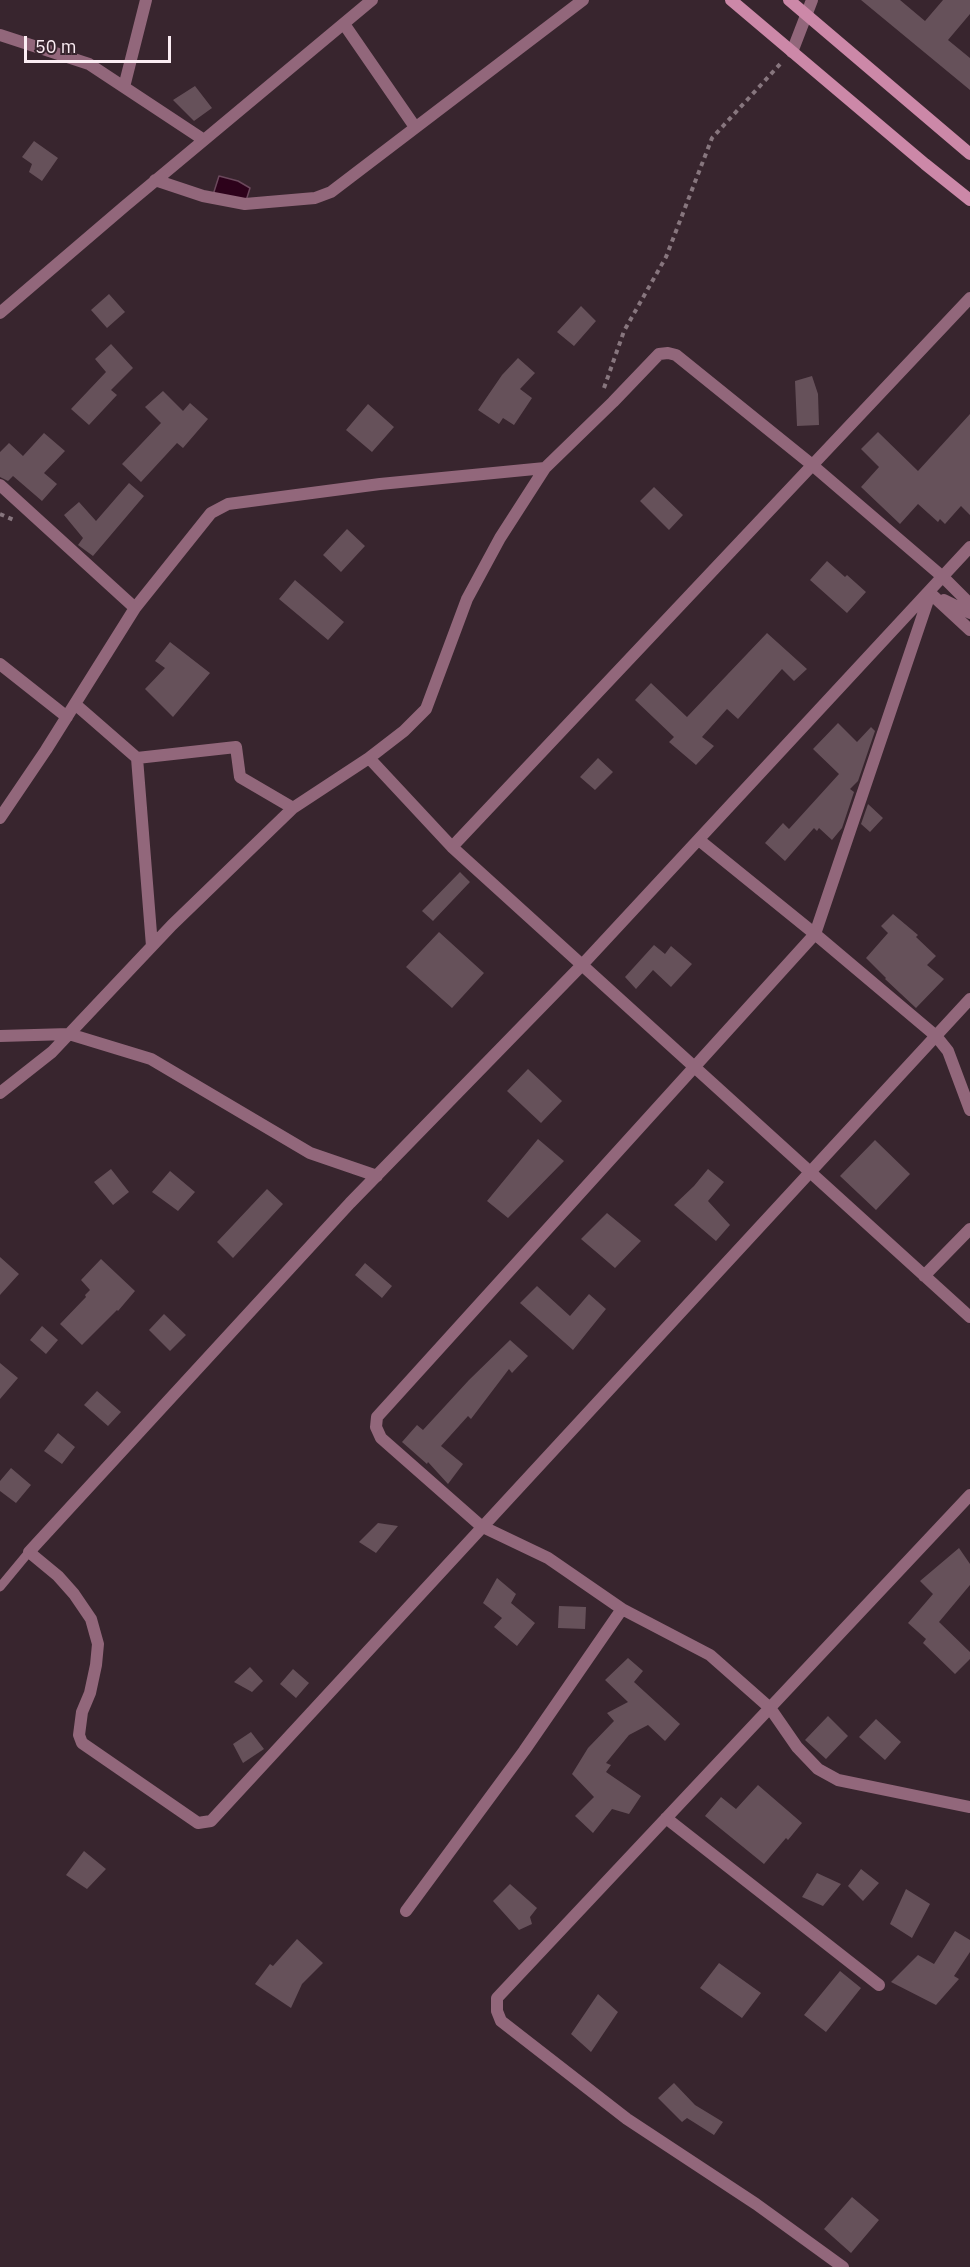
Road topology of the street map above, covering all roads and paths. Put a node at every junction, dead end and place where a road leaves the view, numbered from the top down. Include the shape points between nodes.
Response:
1 (146, 0) edge
2 (372, 0) edge
3 (583, 0) edge
4 (731, 0) edge
5 (789, 0) edge
6 (812, 0) edge
7 (807, 15) junction
8 (344, 24) junction
9 (0, 35) edge
10 (792, 52) junction
11 (124, 87) junction
12 (415, 127) junction
13 (204, 140) junction
14 (970, 154) edge
15 (156, 180) junction
16 (970, 200) edge
17 (970, 298) edge
18 (0, 313) edge
19 (603, 392) dead end
20 (812, 465) junction
21 (545, 468) junction
22 (0, 485) edge
23 (970, 548) edge
24 (944, 578) junction
25 (930, 593) junction
26 (970, 604) edge
27 (135, 608) junction
28 (970, 614) edge
29 (970, 630) edge
30 (0, 664) edge
31 (75, 704) junction
32 (67, 717) junction
33 (137, 758) junction
34 (369, 758) junction
35 (293, 808) junction
36 (0, 818) edge
37 (699, 840) junction
38 (452, 847) junction
39 (815, 934) junction
40 (152, 946) junction
41 (582, 965) junction
42 (970, 999) edge
43 (69, 1034) junction
44 (0, 1036) edge
45 (936, 1036) junction
46 (693, 1066) junction
47 (0, 1093) edge
48 (970, 1110) edge
49 (809, 1172) junction
50 (377, 1176) junction
51 (970, 1229) edge
52 (924, 1276) junction
53 (970, 1317) edge
54 (970, 1495) edge
55 (481, 1526) junction
56 (29, 1552) junction
57 (0, 1587) edge
58 (622, 1609) junction
59 (770, 1708) junction
60 (970, 1807) edge
61 (666, 1818) junction
62 (406, 1911) dead end
63 (879, 1985) dead end
64 (843, 2267) edge

1 - 11 street
2 - 8 street
3 - 12 street
4 - 10 main road
5 - 7 main road
6 - 7 street
7 - 10 street
7 - 14 main road
8 - 12 street
8 - 13 street
9 - 11 street via 89,64
10 - 16 main road
10 - 19 path via 712,138 666,257 624,331
11 - 13 street
12 - 15 street via 331,192 315,198 245,204 203,196
13 - 15 street
15 - 18 street
17 - 20 street
20 - 21 street via 676,355 668,353 659,354
20 - 24 street
20 - 38 street
21 - 27 street via 228,504 211,513
21 - 34 street via 466,598 426,709
22 - 27 street
23 - 24 street
24 - 26 street
24 - 37 street
25 - 28 street
25 - 29 street
25 - 39 street
27 - 31 street
30 - 32 street
31 - 32 street
31 - 33 street
32 - 36 street
33 - 35 street via 236,747 240,777
33 - 40 street
34 - 35 street
34 - 38 street
35 - 40 street
37 - 39 street
37 - 41 street
38 - 41 street
39 - 45 street
39 - 46 street
40 - 43 street
41 - 46 street
41 - 50 street
42 - 45 street
43 - 44 street
43 - 47 street
43 - 50 street via 151,1059 310,1153
45 - 48 street via 948,1051
45 - 49 street
46 - 49 street
46 - 55 street via 377,1417 381,1438
49 - 52 street
49 - 55 street
50 - 56 street
51 - 52 street
52 - 53 street
54 - 59 street
55 - 56 street via 205,1824 198,1823 82,1743 82,1712 90,1693 98,1644 91,1619 74,1594
55 - 58 street via 548,1558
56 - 57 lane
58 - 59 street via 710,1655
58 - 62 street
59 - 60 street via 811,1762 838,1780
59 - 61 street
61 - 63 street
61 - 64 street via 497,1998 497,2011 501,2021 627,2119

